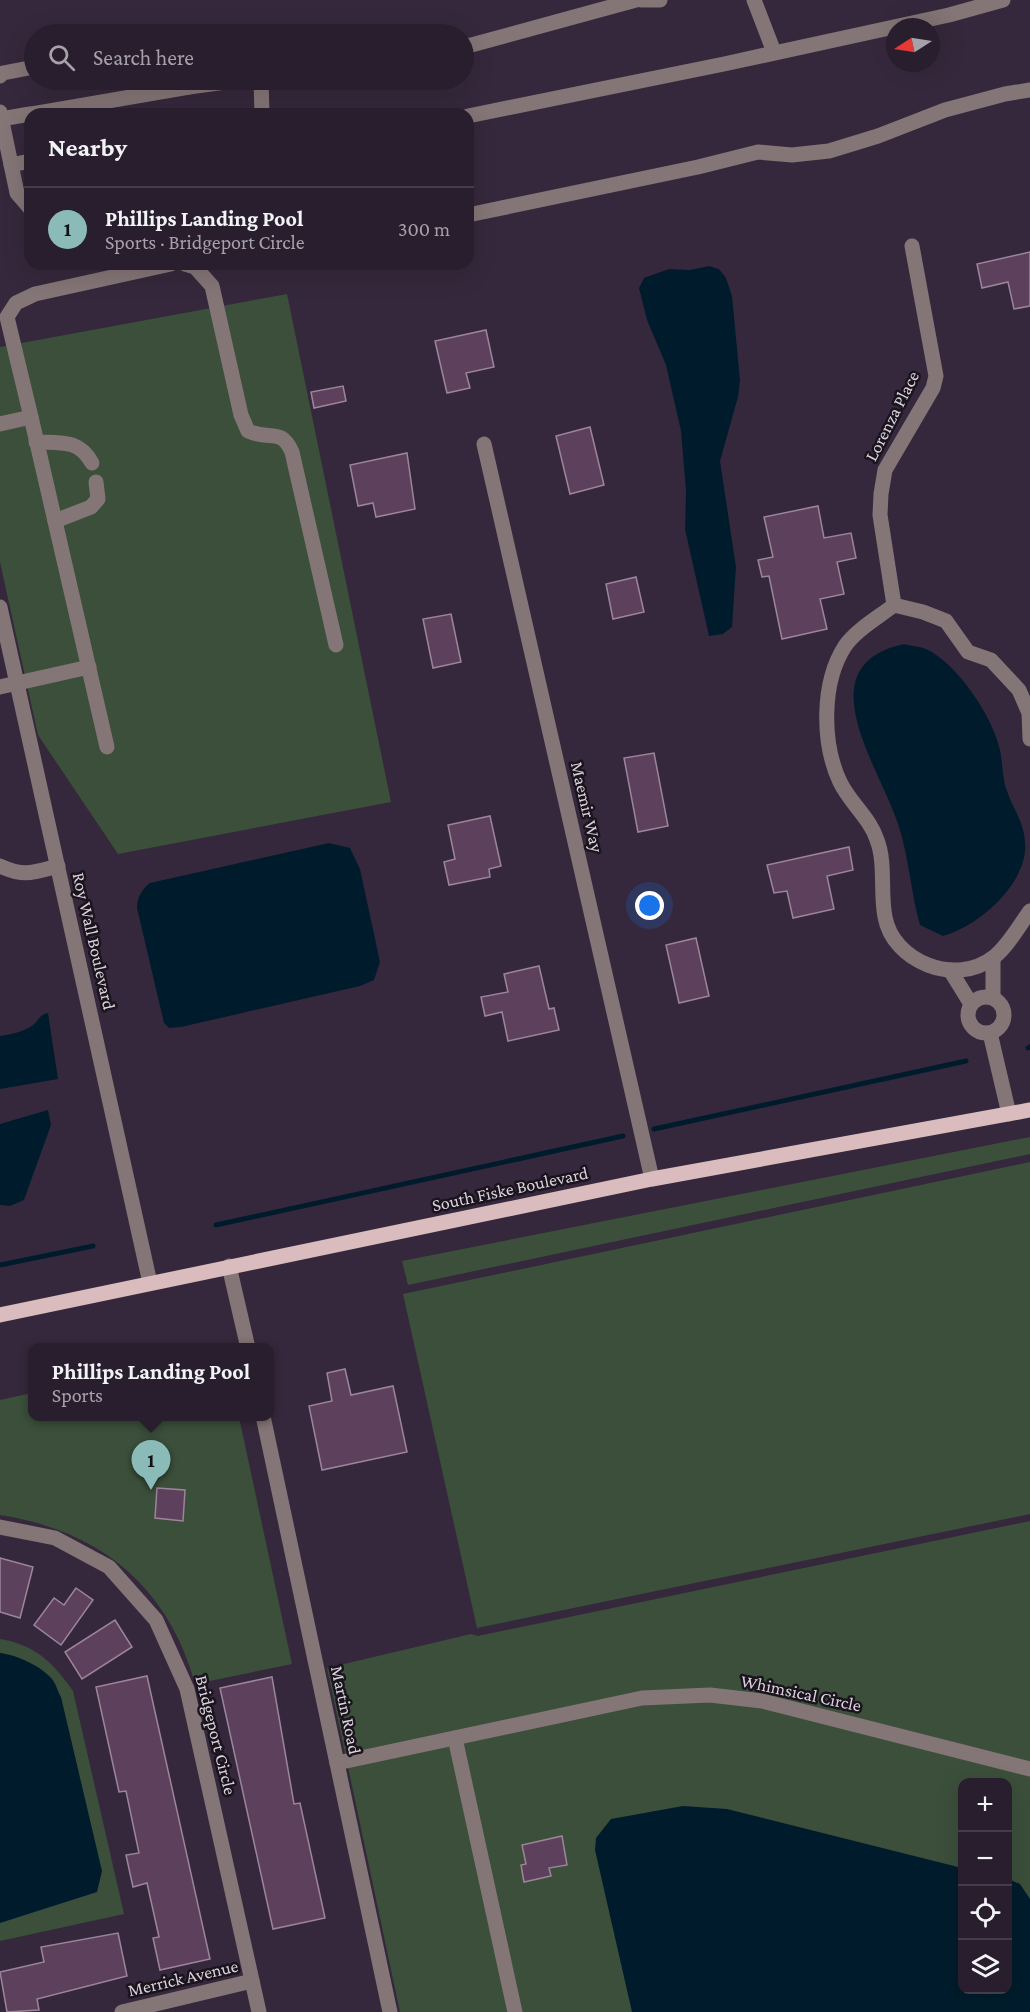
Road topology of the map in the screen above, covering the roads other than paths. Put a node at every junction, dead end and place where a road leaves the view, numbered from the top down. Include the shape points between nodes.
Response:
1 (636, 0) edge
2 (641, 0) edge
3 (660, 0) edge
4 (754, 0) edge
5 (1003, 0) edge
6 (474, 44) edge
7 (774, 52) junction
8 (24, 69) edge
9 (0, 76) edge
10 (149, 90) edge
11 (261, 90) edge
12 (1030, 90) edge
13 (61, 108) edge
14 (262, 108) edge
15 (24, 114) edge
16 (474, 115) edge
17 (1, 116) edge
18 (24, 162) edge
19 (11, 165) junction
20 (24, 201) edge
21 (474, 214) edge
22 (912, 246) dead end
23 (144, 270) edge
24 (198, 270) edge
25 (31, 417) junction
26 (0, 424) edge
27 (36, 442) junction
28 (484, 444) dead end
29 (92, 463) dead end
30 (96, 482) dead end
31 (55, 521) junction
32 (894, 605) junction
33 (0, 607) edge
34 (336, 645) dead end
35 (89, 667) junction
36 (17, 683) junction
37 (0, 687) edge
38 (1030, 739) edge
39 (108, 747) dead end
40 (0, 866) edge
41 (58, 866) junction
42 (1030, 911) edge
43 (993, 958) junction
44 (950, 970) junction
45 (993, 998) junction
46 (971, 1004) junction
47 (990, 1033) junction
48 (1030, 1110) edge
49 (1009, 1114) junction
50 (652, 1179) junction
51 (229, 1266) junction
52 (150, 1283) junction
53 (0, 1315) edge
54 (247, 1343) edge
55 (263, 1421) edge
56 (0, 1527) edge
57 (455, 1738) junction
58 (337, 1763) junction
59 (1030, 1769) edge
60 (252, 1982) junction
61 (122, 2012) edge
62 (259, 2012) edge
63 (390, 2012) edge
64 (515, 2012) edge

1 - 6 street
2 - 3 street
4 - 7 street
5 - 7 street
7 - 16 street
8 - 9 street
10 - 13 street
11 - 14 street
12 - 21 street via 945,110 829,152 758,152
15 - 17 street
17 - 19 street
18 - 19 street
19 - 20 street via 17,193
22 - 32 street, Lorenza Place via 936,376 933,388 885,470 880,516
23 - 25 street via 36,294 16,303 8,317
24 - 34 street via 212,286 241,415 249,431 261,437 278,435 287,440 292,452
25 - 26 street
25 - 27 street
27 - 29 street via 70,443 85,450
27 - 31 street
28 - 50 street, Maemir Way
30 - 31 street via 98,499 91,507
31 - 35 street
32 - 38 street via 946,621 968,652 991,660 1019,690 1029,713
32 - 44 street via 846,646 829,687 831,760 841,785 877,840 885,918 893,938 909,956 930,967
33 - 36 street, Roy Wall Boulevard
35 - 36 street
35 - 39 street
36 - 37 street
36 - 41 street, Roy Wall Boulevard
40 - 41 street via 17,874 30,874
41 - 52 street, Roy Wall Boulevard
42 - 43 street
43 - 44 street via 969,968
43 - 45 street
44 - 46 street
45 - 46 street via 981,997
45 - 47 street via 1001,1005 1004,1016 1000,1026
46 - 47 street via 971,1025 979,1032
47 - 49 street
48 - 49 main road, South Fiske Boulevard
49 - 50 main road, South Fiske Boulevard
50 - 51 main road, South Fiske Boulevard
51 - 52 main road, South Fiske Boulevard
51 - 54 street
52 - 53 main road, South Fiske Boulevard
55 - 58 street, Martin Road
56 - 60 street, Bridgeport Circle via 55,1538 109,1567 156,1620 187,1689
57 - 58 street, Whimsical Circle
57 - 59 street, Whimsical Circle via 642,1698 710,1695 762,1701
57 - 64 street
58 - 63 street, Martin Road
60 - 61 street, Merrick Avenue
60 - 62 street, Bridgeport Circle

